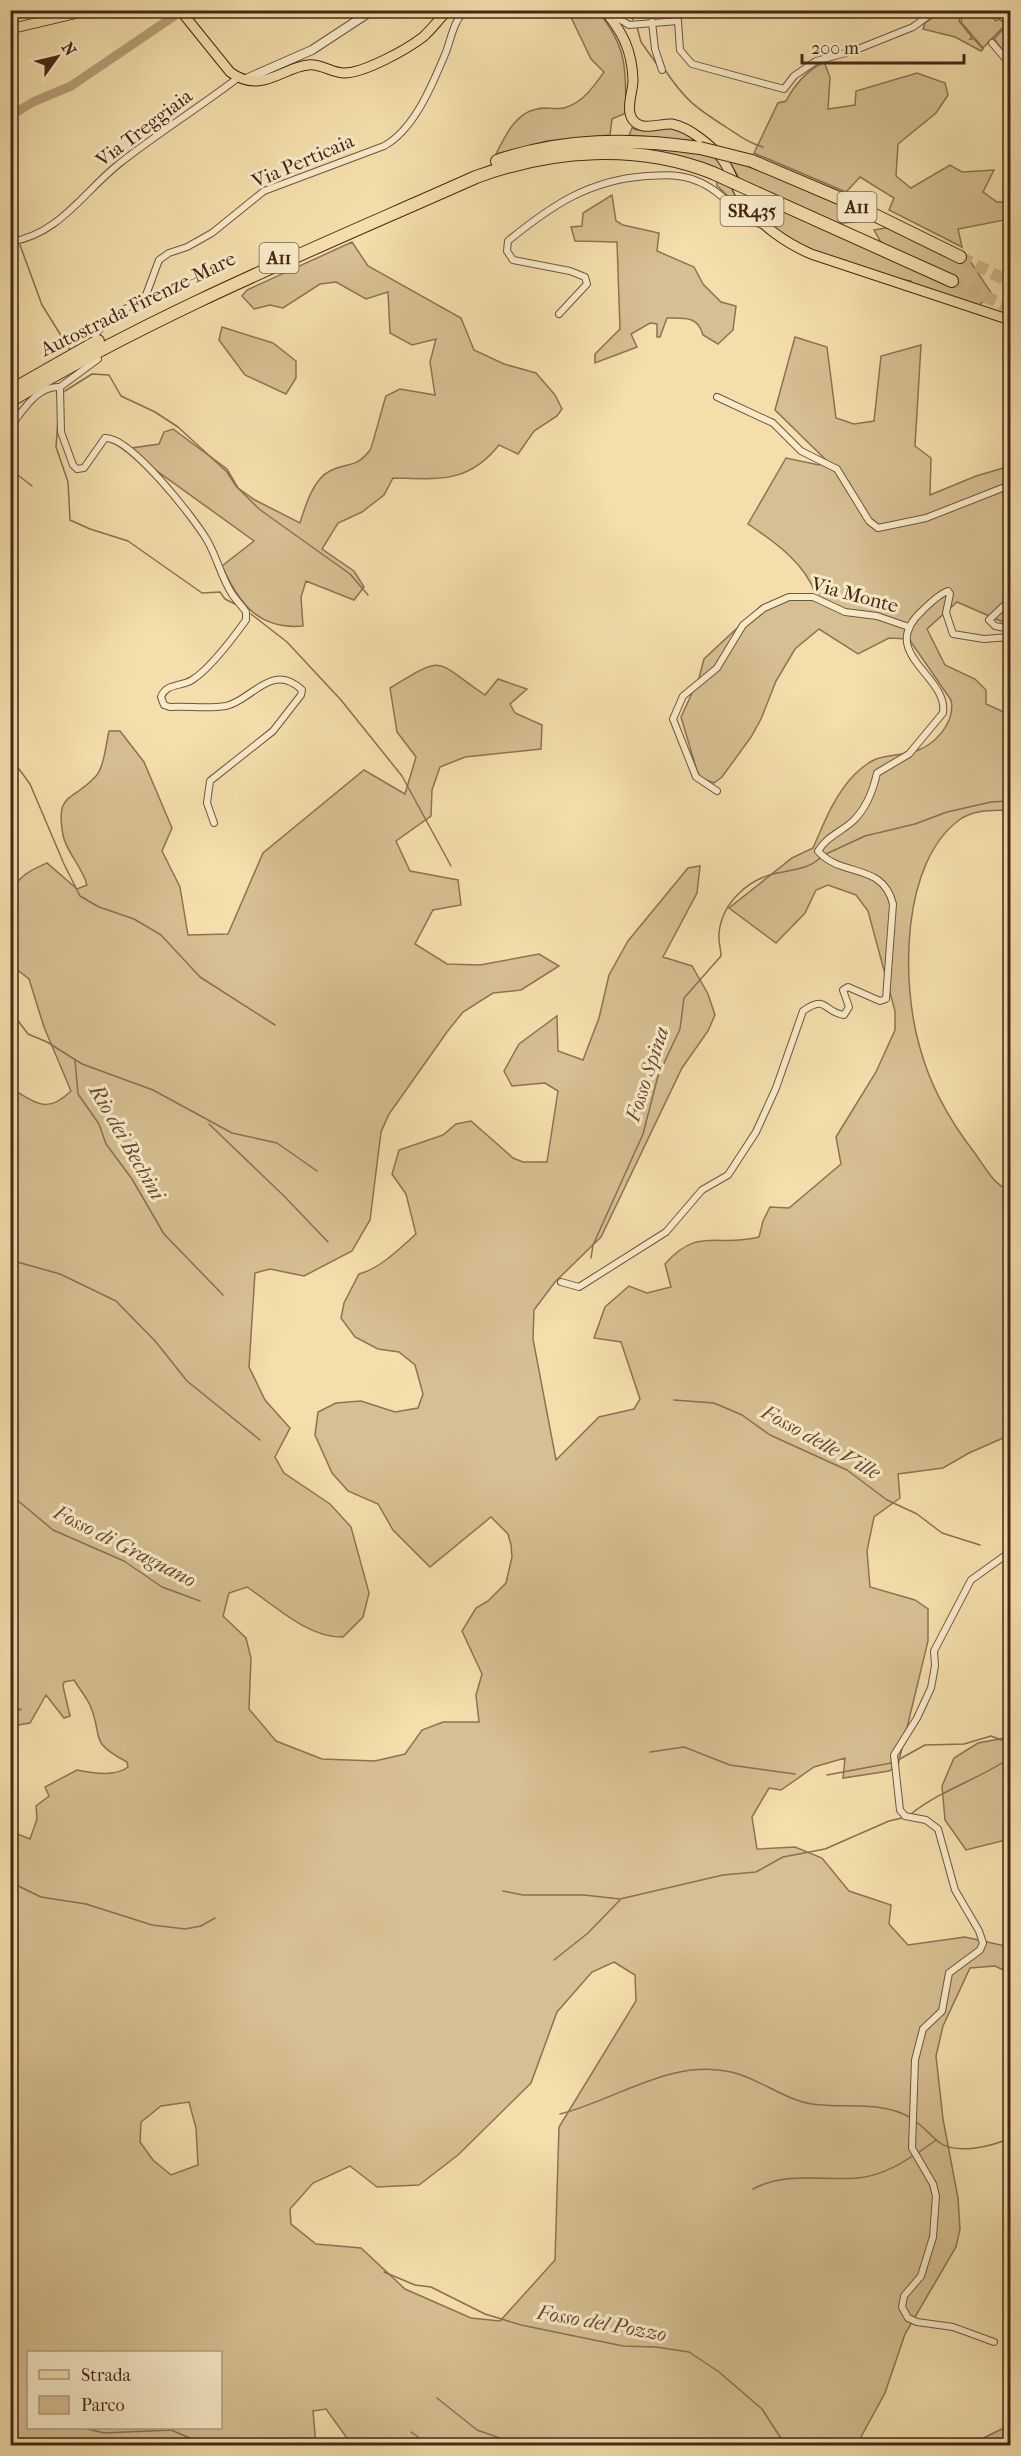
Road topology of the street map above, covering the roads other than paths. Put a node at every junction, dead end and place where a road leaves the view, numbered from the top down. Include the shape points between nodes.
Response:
1 (90, 10) edge
2 (180, 10) edge
3 (372, 10) edge
4 (448, 10) edge
5 (466, 10) edge
6 (605, 10) edge
7 (936, 10) edge
8 (994, 10) edge
9 (67, 13) edge
10 (652, 22) junction
11 (1011, 23) edge
12 (10, 29) edge
13 (993, 43) dead end
14 (1011, 64) edge
15 (662, 70) dead end
16 (243, 78) junction
17 (768, 227) junction
18 (10, 242) edge
19 (960, 257) tunnel mouth
20 (952, 281) tunnel mouth
21 (1011, 287) edge
22 (1011, 296) edge
23 (559, 314) dead end
24 (1011, 320) edge
25 (95, 335) dead end
26 (98, 359) dead end
27 (60, 387) junction
28 (10, 391) edge
29 (717, 397) dead end
30 (10, 401) edge
31 (10, 427) edge
32 (1011, 484) edge
33 (1011, 600) edge
34 (909, 627) junction
35 (1011, 629) edge
36 (1011, 637) edge
37 (717, 791) dead end
38 (214, 823) dead end
39 (561, 1282) dead end
40 (1011, 1552) edge
41 (994, 2342) dead end

1 - 9 main road
2 - 16 main road via 230,72
3 - 16 street via 312,50
4 - 16 main road via 406,48 358,70 341,73 310,64 276,78
5 - 25 street, Via Perticaia via 458,19 422,101 398,136 384,146 264,191 212,233 169,253 159,260 146,295 105,323
6 - 10 street via 629,25
6 - 17 main road, SR435 via 629,49 632,119 644,126 679,126 701,138 724,159 745,202
7 - 10 street via 913,27 816,61 794,76 784,89 692,64 680,50 678,21
8 - 11 street
9 - 12 main road
10 - 15 street
13 - 14 street
16 - 18 street, Via Treggiaia via 116,167 57,224
17 - 23 street via 754,222 719,192 690,178 674,174 604,182 550,207 508,241 507,251 513,260 585,277 586,284
17 - 24 main road, SR435 via 786,242 811,254
19 - 28 highway, Autostrada Firenze-Mare / A11, bridge via 846,201 752,161 659,142 588,142 533,151 484,166 130,325
20 - 30 highway, Autostrada Firenze-Mare / A11, bridge via 713,173 668,158 626,153 556,157 476,177 162,318
21 - 22 street
26 - 27 street
27 - 31 street via 49,388 28,402
27 - 38 street via 61,432 73,465 84,468 105,438 128,449 171,491 203,535 232,595 248,616 200,674 162,693 164,705 230,705 267,682 282,681 302,690 273,731 210,781 207,803
29 - 32 street via 773,423 801,450 837,469 869,521 879,528 926,518
33 - 35 street via 989,620 995,626
34 - 36 street, Via Monte via 922,610 948,591 946,613 954,634 984,639
34 - 37 street, Via Monte via 878,616 844,612 813,597 789,597 764,608 743,625 717,668 683,696 673,719 696,777
34 - 39 street via 911,653 939,693 943,713 909,754 877,774 873,794 854,820 826,839 818,851 826,860 881,879 890,893 893,904 886,999 880,1001 848,987 843,990 849,1007 844,1015 822,1003 803,1011 756,1132 728,1175 702,1190 666,1232 579,1287
40 - 41 street via 969,1583 934,1651 933,1677 922,1709 894,1755 900,1810 905,1816 926,1820 938,1829 955,1890 983,1943 980,1950 949,1973 942,2011 923,2029 915,2060 912,2148 936,2196 933,2237 921,2276 904,2296 902,2307 906,2316 917,2322 953,2327

